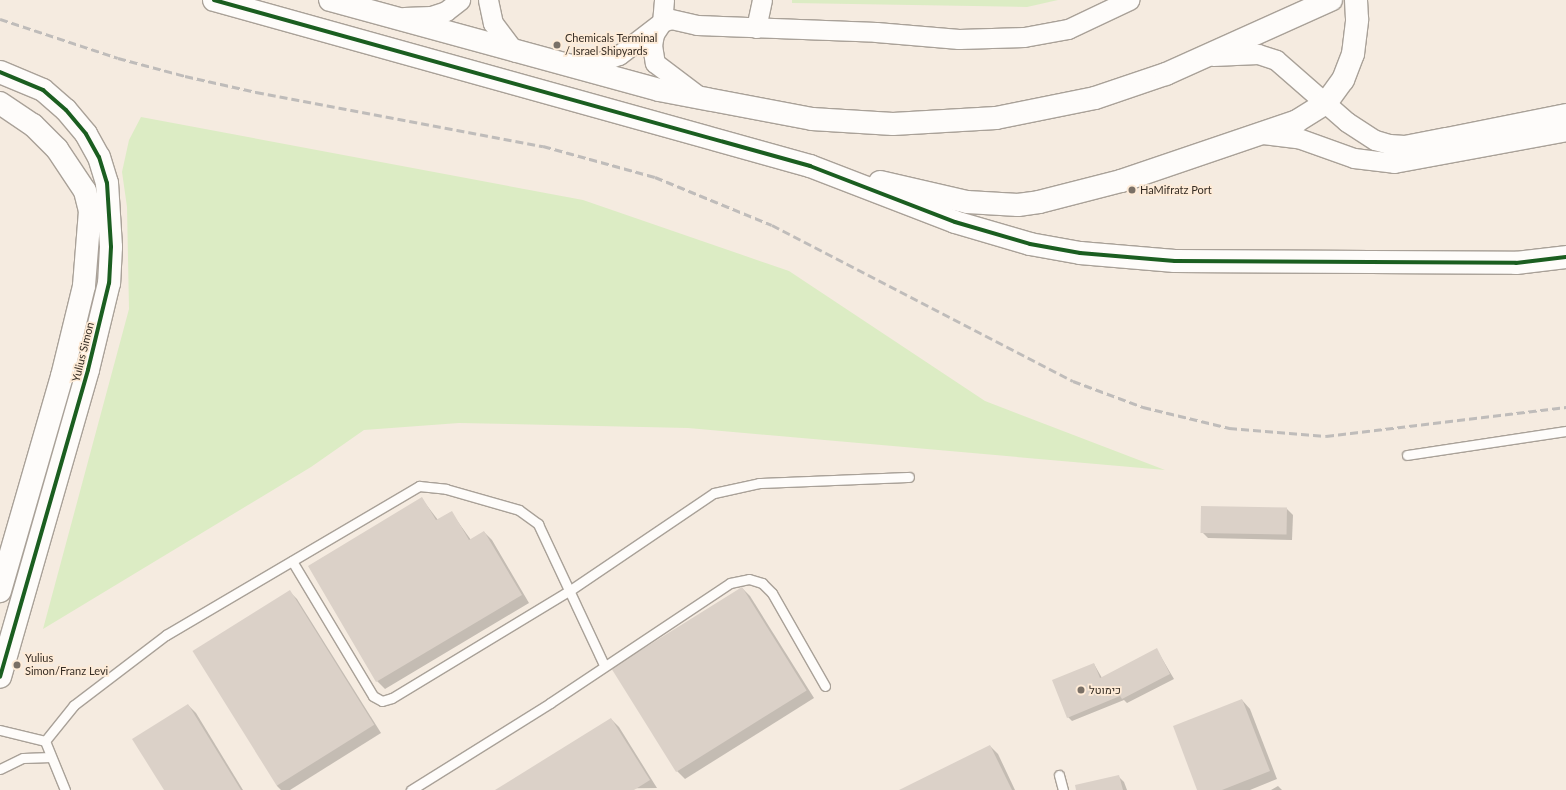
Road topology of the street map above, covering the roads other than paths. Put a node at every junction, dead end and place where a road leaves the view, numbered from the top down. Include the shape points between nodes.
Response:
1 (214, 0) edge
2 (330, 0) edge
3 (460, 0) edge
4 (488, 0) edge
5 (664, 0) edge
6 (762, 0) edge
7 (1129, 0) edge
8 (1294, 0) edge
9 (1331, 0) edge
10 (1356, 0) edge
11 (353, 4) edge
12 (394, 18) junction
13 (662, 22) junction
14 (756, 28) junction
15 (1261, 33) junction
16 (515, 52) junction
17 (1209, 56) junction
18 (569, 67) junction
19 (0, 72) edge
20 (701, 98) junction
21 (0, 103) edge
22 (1326, 103) junction
23 (1566, 113) edge
24 (1566, 131) edge
25 (1263, 134) junction
26 (810, 166) junction
27 (1566, 257) edge
28 (1566, 431) edge
29 (1407, 455) dead end
30 (909, 477) dead end
31 (292, 561) junction
32 (569, 591) junction
33 (0, 592) edge
34 (604, 665) junction
35 (0, 677) edge
36 (825, 686) dead end
37 (0, 730) edge
38 (45, 741) junction
39 (51, 757) junction
40 (0, 769) edge
41 (1059, 774) dead end
42 (417, 788) edge
43 (65, 790) edge
44 (1064, 790) edge

1 - 26 street
2 - 11 street
3 - 12 street via 446,11 431,16
4 - 16 street via 493,23
5 - 13 street
6 - 14 street
7 - 14 street via 1068,29 1024,37 959,39 876,32
8 - 15 street
9 - 15 street
10 - 22 street via 1357,19 1353,54 1343,80
11 - 12 street
12 - 16 street
13 - 14 street via 671,19 698,25
13 - 18 street via 619,55 602,62
13 - 20 street via 654,34 652,45 655,63
15 - 17 street
16 - 18 street
17 - 20 street via 1166,74 1095,98 1004,117 952,122 893,124 812,119
17 - 22 street via 1258,54 1276,60
18 - 20 street
19 - 35 street, Yulius Simon via 43,90 66,110 86,134 99,157 107,183 111,247 110,283 88,370
21 - 33 street, Yulius Simon via 33,125 57,149 85,191 90,212 80,301 62,376
22 - 23 street via 1360,132 1389,144 1404,145
22 - 25 street via 1310,115
24 - 25 street via 1394,163 1354,158 1298,138
25 - 26 street via 1066,197 1018,205 967,202
26 - 27 street via 955,222 1024,242 1080,253 1207,261 1516,263
28 - 29 lane
30 - 32 lane via 759,483 714,493
31 - 32 lane via 419,486 446,489 519,510 538,524
31 - 32 lane via 374,696 382,701 392,698
31 - 38 lane via 166,635 74,705
32 - 34 lane
34 - 36 lane via 730,583 749,579 762,583 772,593
34 - 42 lane via 550,703
37 - 38 lane
38 - 39 lane
39 - 40 lane via 23,758
39 - 43 lane
41 - 44 lane

